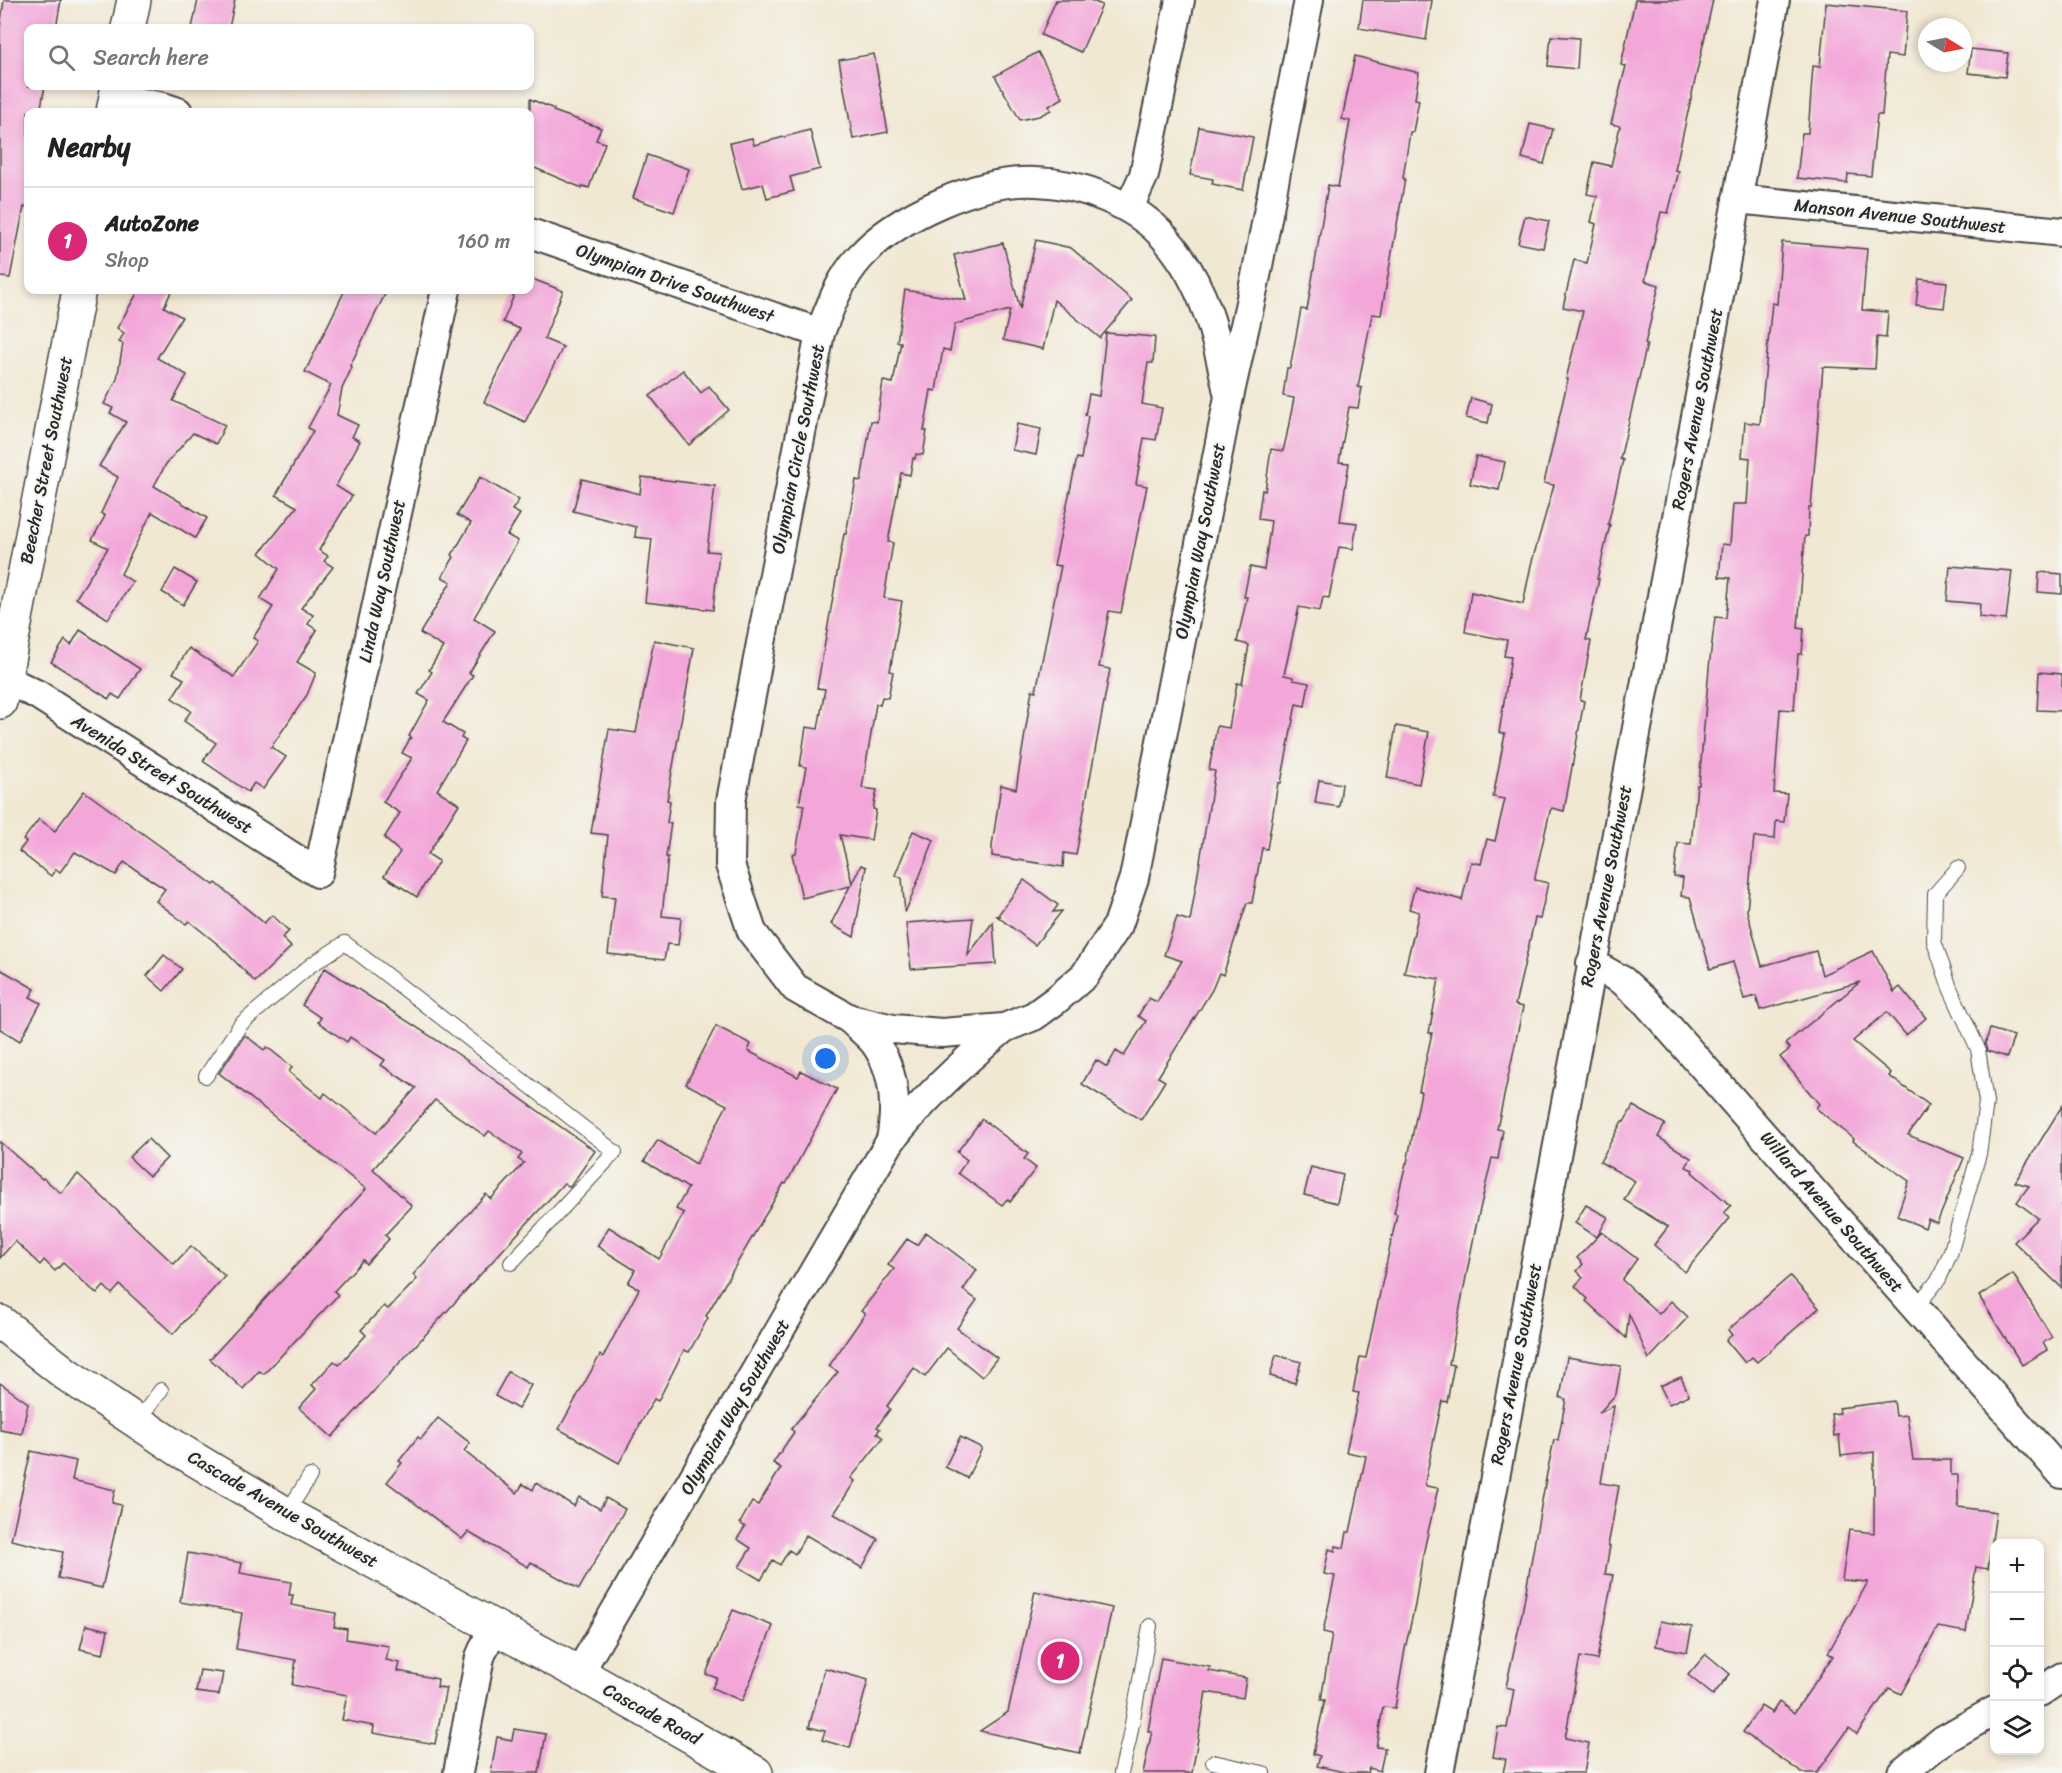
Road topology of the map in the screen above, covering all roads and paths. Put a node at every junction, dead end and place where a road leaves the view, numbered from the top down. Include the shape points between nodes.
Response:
1 (134, 0) edge
2 (1180, 0) edge
3 (1309, 0) edge
4 (1775, 0) edge
5 (129, 24) edge
6 (115, 99) edge
7 (166, 108) edge
8 (1737, 199) junction
9 (1129, 208) junction
10 (2062, 232) edge
11 (534, 234) edge
12 (78, 294) edge
13 (445, 294) edge
14 (820, 333) junction
15 (1228, 398) junction
16 (2, 690) edge
17 (1958, 868) dead end
18 (318, 873) joint
19 (1591, 963) junction
20 (850, 1019) junction
21 (1004, 1028) junction
22 (942, 1033) joint
23 (206, 1076) dead end
24 (891, 1140) junction
25 (511, 1263) dead end
26 (1916, 1307) junction
27 (0, 1322) edge
28 (161, 1390) dead end
29 (138, 1421) junction
30 (2062, 1474) edge
31 (310, 1476) dead end
32 (286, 1514) junction
33 (1150, 1626) dead end
34 (493, 1627) junction
35 (579, 1673) junction
36 (2062, 1677) edge
37 (2044, 1689) edge
38 (1990, 1714) edge
39 (1213, 1761) dead end
40 (458, 1773) edge
41 (756, 1773) edge
42 (1121, 1773) edge
43 (1263, 1773) edge
44 (1439, 1773) edge
45 (1902, 1773) edge

1 - 5 main road
2 - 9 street via 1144,175
3 - 15 street, Olympian Way Southwest via 1256,276
4 - 8 street, Rogers Avenue Southwest
6 - 7 street
8 - 10 street, Manson Avenue Southwest
8 - 19 street, Rogers Avenue Southwest
9 - 14 street, Olympian Circle Southwest via 1085,189 1035,181 991,186 931,207 892,228 859,258 835,295
9 - 15 street, Olympian Circle Southwest via 1165,237 1194,278 1217,342
11 - 14 street, Olympian Drive Southwest
12 - 16 main road, Beecher Street Southwest
13 - 18 street, Linda Way Southwest
14 - 20 street, Olympian Circle Southwest via 731,801 730,865 752,932 795,987
15 - 21 street, Olympian Way Southwest via 1134,878 1118,925 1085,975 1034,1016
16 - 18 street, Avenida Street Southwest via 38,695
17 - 26 lane via 1935,894 1934,941 1978,1049 1986,1102 1979,1154 1950,1254 1939,1279
19 - 26 street, Willard Avenue Southwest via 1623,981 1647,1003
19 - 44 street, Rogers Avenue Southwest
20 - 22 street, Olympian Circle Southwest via 893,1029
20 - 24 street, Olympian Way Southwest via 886,1060 895,1103
21 - 22 street, Olympian Way Southwest
21 - 24 street, Olympian Way Southwest via 932,1093
23 - 25 lane via 241,1024 311,965 345,943 615,1152
24 - 35 street, Olympian Way Southwest
26 - 30 street, Willard Avenue Southwest
27 - 29 main road, Cascade Avenue Southwest via 66,1374
28 - 29 lane
29 - 32 main road, Cascade Avenue Southwest
31 - 32 lane
32 - 34 main road, Cascade Avenue Southwest
33 - 42 lane
34 - 35 main road, Cascade Avenue Southwest
34 - 40 street via 480,1657
35 - 41 main road, Cascade Road
36 - 37 street
38 - 45 street via 1943,1740
39 - 43 lane

